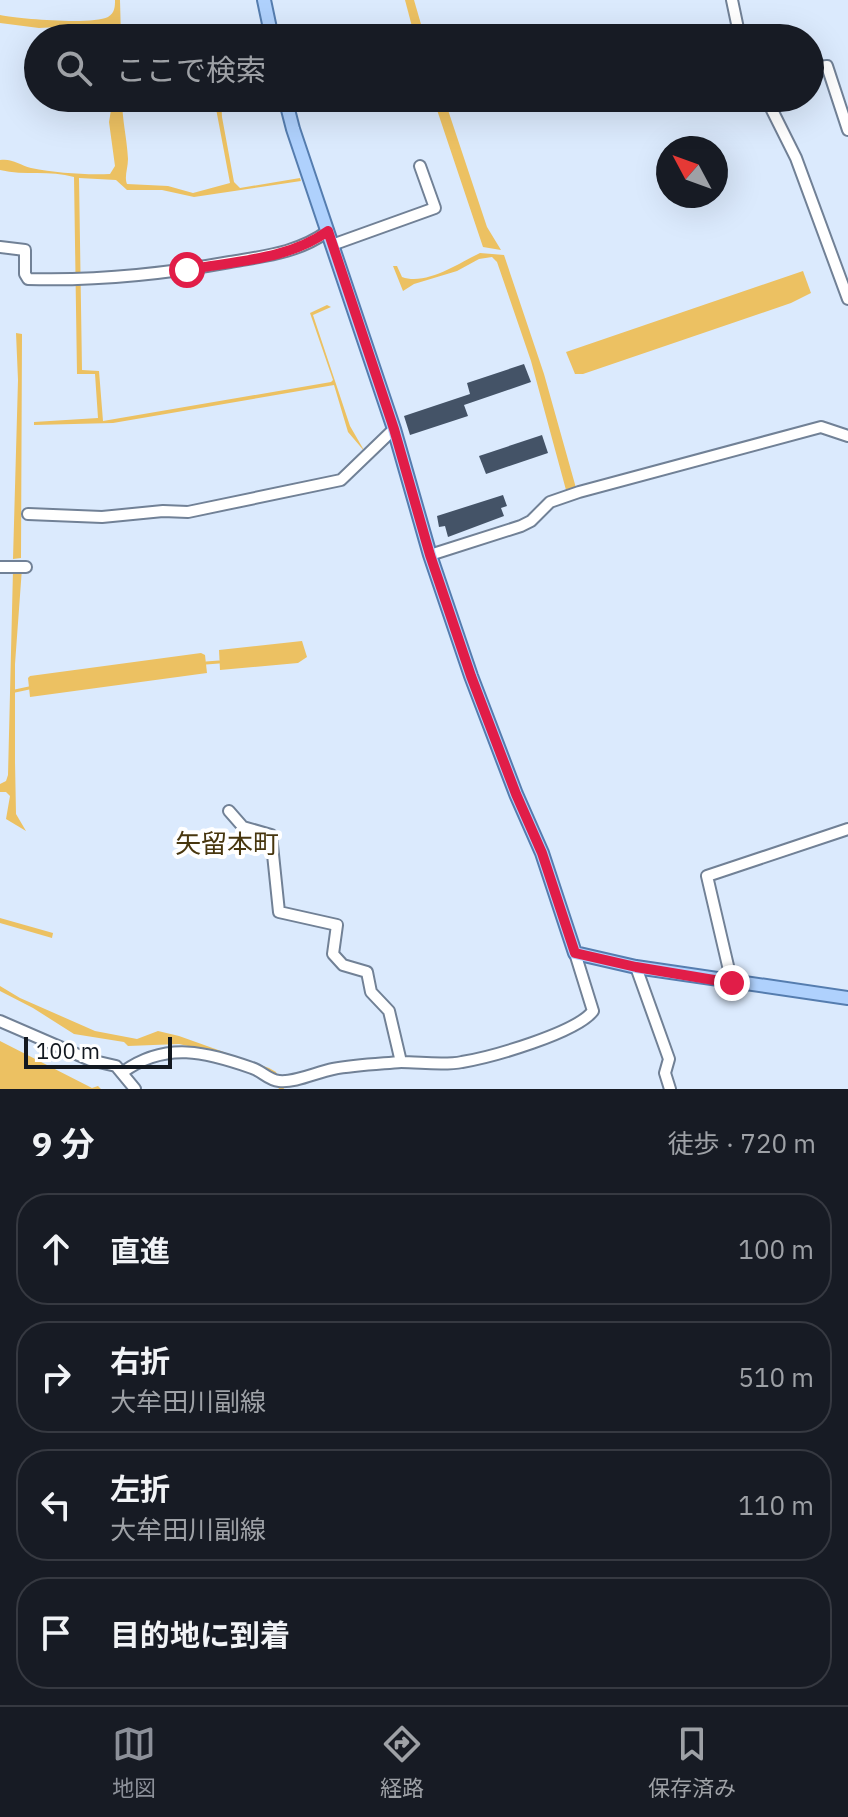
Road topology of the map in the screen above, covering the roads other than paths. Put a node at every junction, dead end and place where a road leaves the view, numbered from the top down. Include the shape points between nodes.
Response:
1 (264, 0) edge
2 (732, 0) edge
3 (269, 24) edge
4 (737, 24) edge
5 (824, 66) edge
6 (290, 112) edge
7 (773, 112) edge
8 (848, 130) edge
9 (420, 166) dead end
10 (328, 231) junction
11 (332, 245) junction
12 (0, 247) edge
13 (848, 299) edge
14 (394, 429) junction
15 (848, 436) edge
16 (28, 514) dead end
17 (430, 555) junction
18 (4, 568) edge
19 (23, 568) dead end
20 (229, 811) dead end
21 (848, 829) edge
22 (575, 953) junction
23 (636, 967) junction
24 (732, 983) junction
25 (848, 998) edge
26 (0, 1021) edge
27 (401, 1062) junction
28 (123, 1072) junction
29 (135, 1089) edge
30 (670, 1089) edge

1 - 3 main road
2 - 4 street
5 - 8 street
6 - 10 main road
7 - 13 street via 796,158
9 - 11 street via 435,208
10 - 11 main road
10 - 12 street via 288,252 187,270 76,278 28,279 25,250
11 - 14 main road
14 - 16 street via 341,480 188,512
14 - 17 main road
15 - 17 street via 816,428 579,492 550,502 521,526
17 - 22 main road
18 - 19 street
20 - 27 street via 243,827 271,835 279,912 337,925 333,954 343,965 367,972 371,992 389,1011
21 - 24 street via 707,876
22 - 23 main road
22 - 27 street via 593,1011 587,1019 533,1042 460,1063
23 - 24 main road
23 - 30 street via 669,1059 665,1073
24 - 25 main road
26 - 28 street
27 - 28 street via 335,1068 281,1082 206,1054 175,1052 157,1054
28 - 29 street

